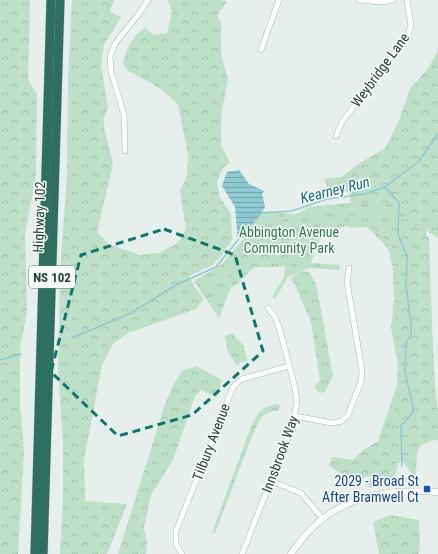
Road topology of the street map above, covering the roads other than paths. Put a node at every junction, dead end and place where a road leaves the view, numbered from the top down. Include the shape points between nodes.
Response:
1 (51, 0) edge
2 (60, 0) edge
3 (148, 0) edge
4 (279, 0) edge
5 (359, 0) edge
6 (393, 0) edge
7 (407, 0) edge
8 (261, 50) dead end
9 (336, 136) dead end
10 (125, 151) dead end
11 (349, 268) dead end
12 (268, 308) dead end
13 (289, 366) junction
14 (295, 416) junction
15 (271, 481) junction
16 (438, 492) edge
17 (322, 518) junction
18 (35, 554) edge
19 (43, 554) edge
20 (182, 554) edge
21 (242, 554) edge
22 (291, 554) edge

1 - 18 highway, Highway 102 / NS 102
2 - 19 highway, Highway 102 / NS 102
3 - 10 street via 116,42 110,56 111,71 124,115
4 - 8 street
5 - 6 street
7 - 9 street, Weybridge Lane via 411,24 408,35 342,122
11 - 14 street via 347,282 362,370 361,382 348,415 342,421 332,423
12 - 13 street, Innsbrook Way via 280,330
13 - 14 street, Innsbrook Way via 296,395
13 - 20 street, Tilbury Avenue via 242,379 233,387 176,531 176,544
14 - 15 street, Innsbrook Way
15 - 17 street via 301,494
15 - 21 street, Innsbrook Way
16 - 17 street via 382,493 354,502
17 - 22 street

